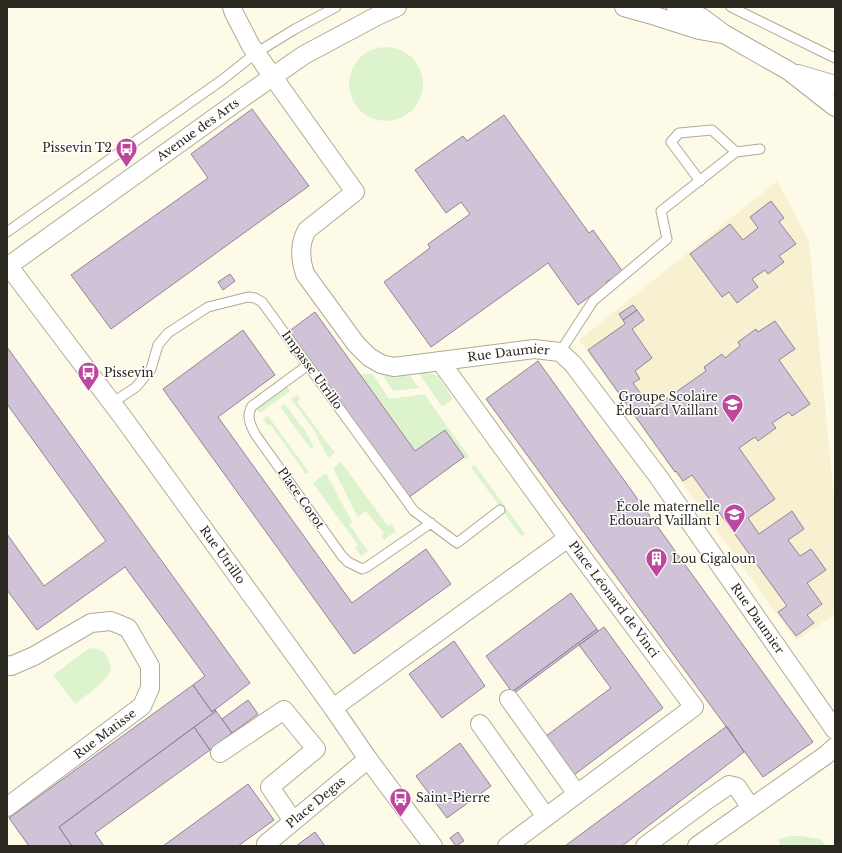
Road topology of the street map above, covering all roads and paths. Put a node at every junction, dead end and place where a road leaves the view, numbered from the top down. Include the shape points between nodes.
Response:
1 (232, 7) edge
2 (336, 7) edge
3 (397, 7) edge
4 (624, 7) edge
5 (676, 7) edge
6 (731, 7) edge
7 (724, 34) junction
8 (256, 53) junction
9 (835, 58) edge
10 (789, 71) junction
11 (273, 77) junction
12 (835, 85) edge
13 (835, 107) edge
14 (760, 149) dead end
15 (736, 152) junction
16 (700, 181) junction
17 (7, 232) edge
18 (8, 266) edge
19 (560, 352) junction
20 (440, 362) junction
21 (308, 365) junction
22 (112, 404) junction
23 (500, 510) dead end
24 (431, 523) junction
25 (568, 538) junction
26 (7, 665) edge
27 (509, 699) dead end
28 (333, 708) junction
29 (480, 724) dead end
30 (835, 730) edge
31 (835, 747) edge
32 (220, 753) dead end
33 (368, 758) junction
34 (577, 794) junction
35 (7, 807) edge
36 (751, 808) junction
37 (546, 817) junction
38 (293, 821) junction
39 (267, 846) edge
40 (433, 846) edge
41 (507, 846) edge
42 (645, 846) edge
43 (697, 846) edge

1 - 8 street
2 - 8 lane
3 - 11 street, Avenue des Arts via 304,55
4 - 7 street via 699,30
5 - 7 street via 701,17
6 - 9 lane
7 - 10 street
8 - 11 street
8 - 17 lane via 222,80
10 - 12 street
10 - 13 street
11 - 18 street, Avenue des Arts
11 - 20 street, Rue Daumier via 355,192 307,230 302,238 302,264 305,274 356,344 369,357 381,364 394,367
14 - 15 lane
15 - 16 lane
15 - 16 lane via 712,130 679,133 671,142
16 - 19 lane via 662,211 667,239 593,301
18 - 22 street, Rue Utrillo
19 - 20 street, Rue Daumier via 534,350
19 - 30 street, Rue Daumier via 573,364 657,475
20 - 25 street
21 - 22 lane, Impasse Utrillo via 262,302 248,297 208,307 168,333 158,345 150,369 136,387
21 - 24 lane, Impasse Utrillo via 414,511
21 - 24 lane, Place Corot via 252,406 249,410 249,421 255,434 342,556 362,569
22 - 28 street, Rue Utrillo
23 - 24 lane, Impasse Utrillo via 457,543
25 - 28 street, Place Léonard de Vinci
25 - 34 street, Place Léonard de Vinci via 694,707
26 - 35 street, Rue Matisse via 11,666 34,656 91,623 111,621 128,628 150,666 150,688 142,706
27 - 34 street
28 - 33 street, Rue Utrillo
29 - 37 street
31 - 36 street
32 - 38 street via 284,710 316,749 270,787
33 - 38 street, Place Degas
33 - 40 street, Rue Utrillo
34 - 37 street, Place Léonard de Vinci
36 - 42 street via 737,787 729,785
36 - 43 street
37 - 41 street, Place Léonard de Vinci
38 - 39 street, Place Degas via 266,844

